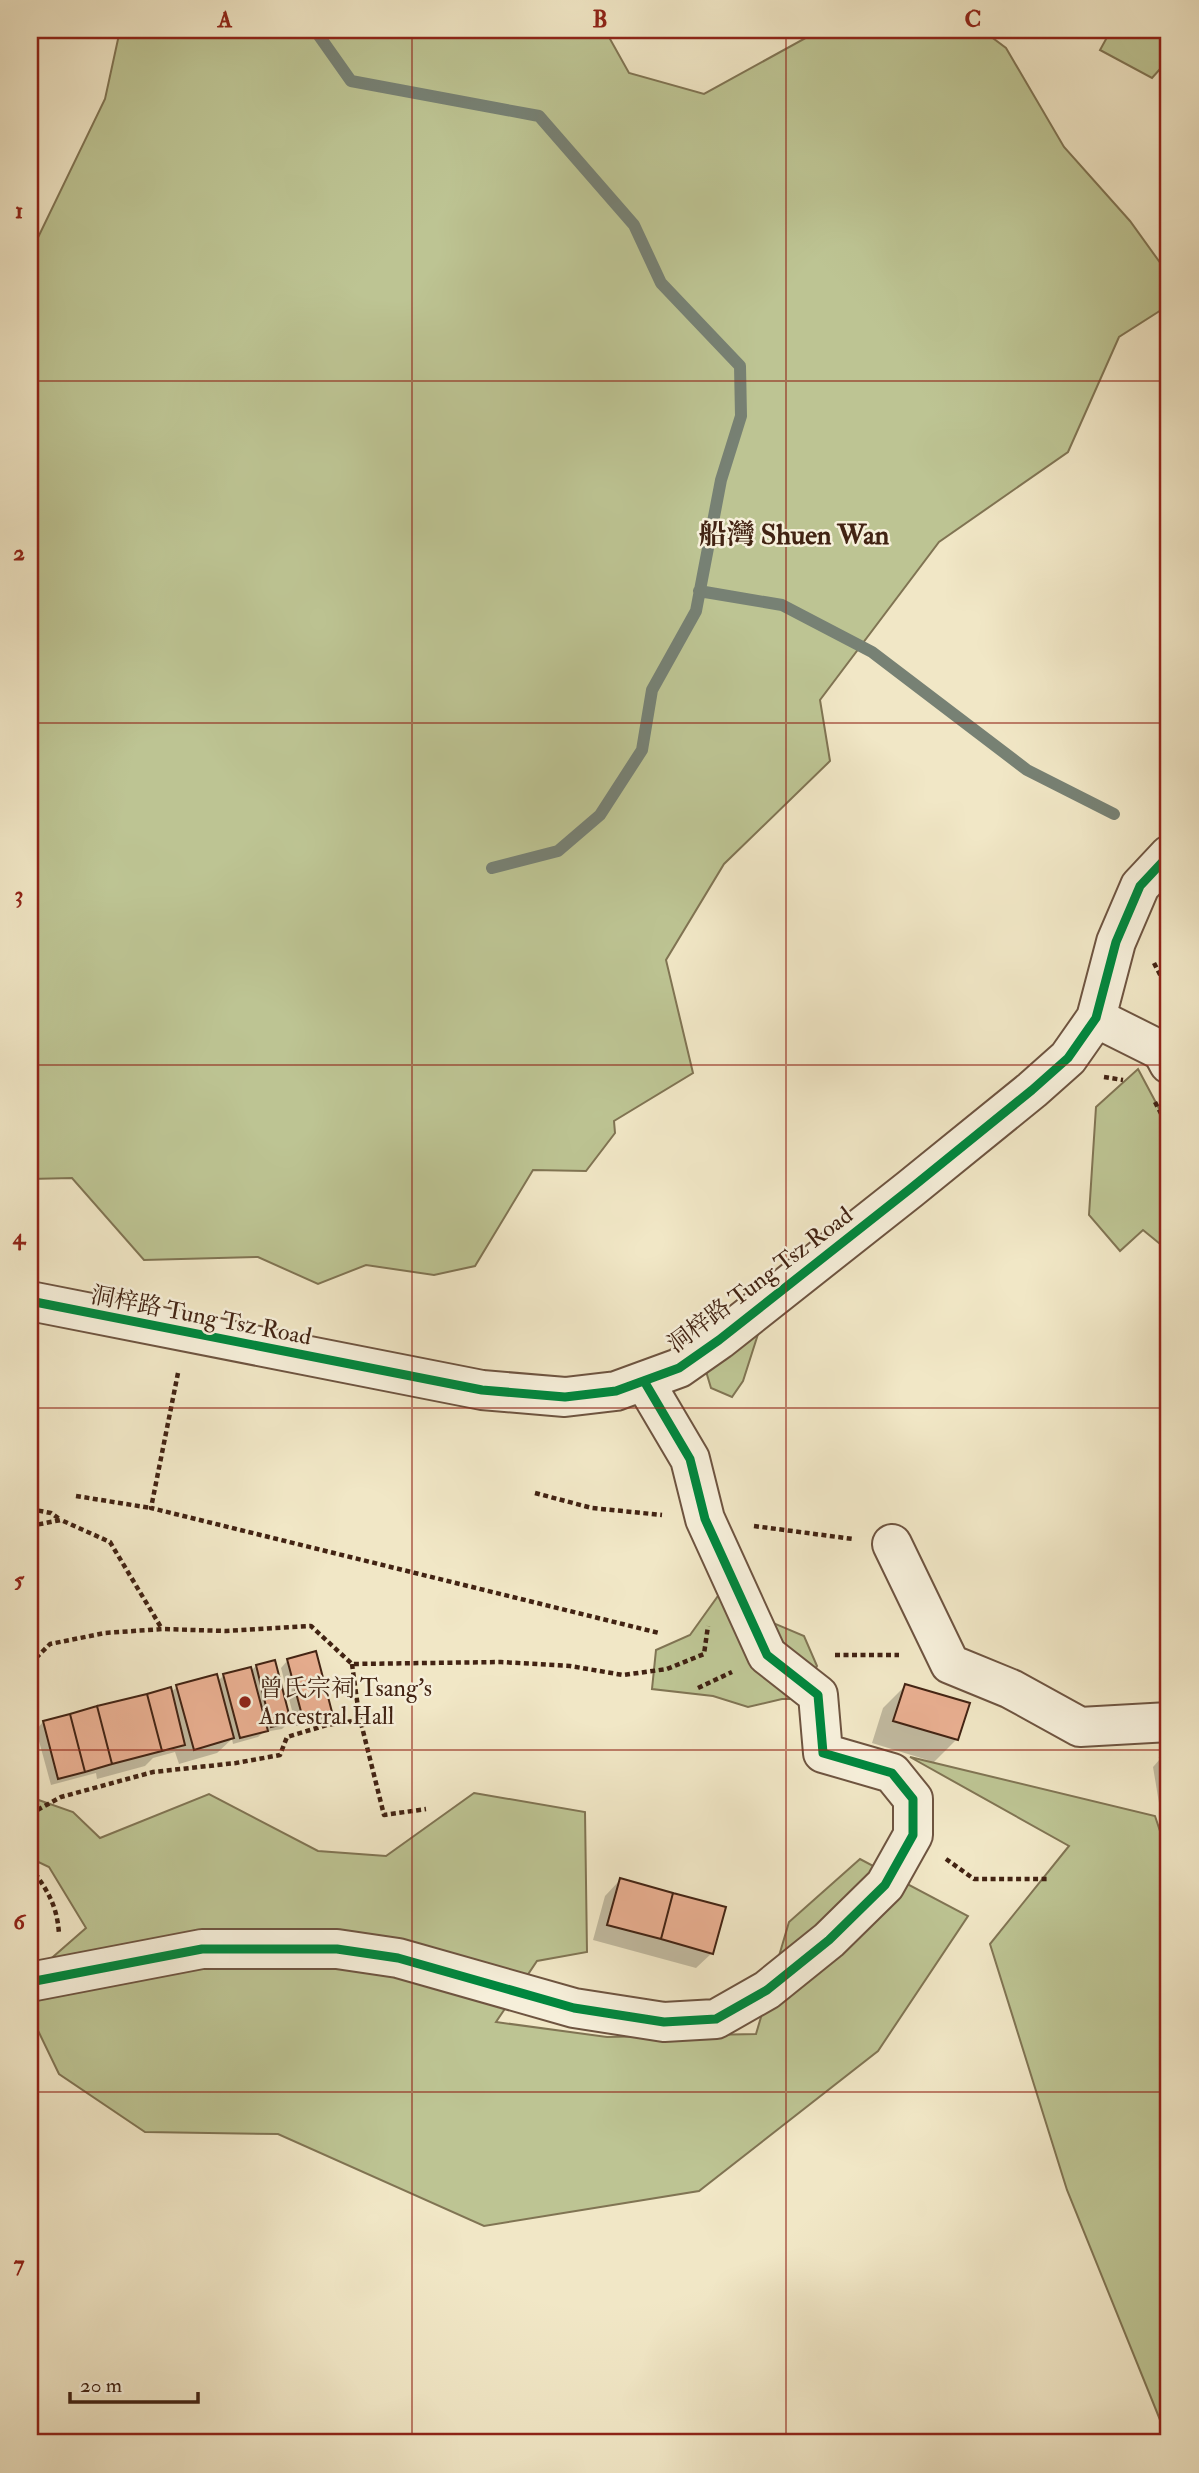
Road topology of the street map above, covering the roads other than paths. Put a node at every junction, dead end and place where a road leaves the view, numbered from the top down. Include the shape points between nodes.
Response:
1 (1169, 855) edge
2 (1154, 892) edge
3 (1096, 1018) junction
4 (1169, 1064) edge
5 (30, 1301) edge
6 (645, 1381) junction
7 (892, 1544) dead end
8 (1169, 1722) edge
9 (46, 1979) edge

1 - 2 street, 洞梓路 Tung Tsz Road
2 - 3 street, 洞梓路 Tung Tsz Road via 1116,942
3 - 4 street via 1162,1051
3 - 6 street, 洞梓路 Tung Tsz Road via 1068,1058 910,1189 719,1340 679,1368
5 - 6 street, 洞梓路 Tung Tsz Road via 482,1390 565,1397 616,1391
6 - 9 street via 690,1459 705,1520 767,1656 818,1695 823,1753 892,1773 913,1799 913,1835 886,1885 829,1941 767,1990 716,2019 664,2022 574,2008 398,1958 337,1949 202,1949
7 - 8 street via 950,1664 1010,1689 1080,1727

